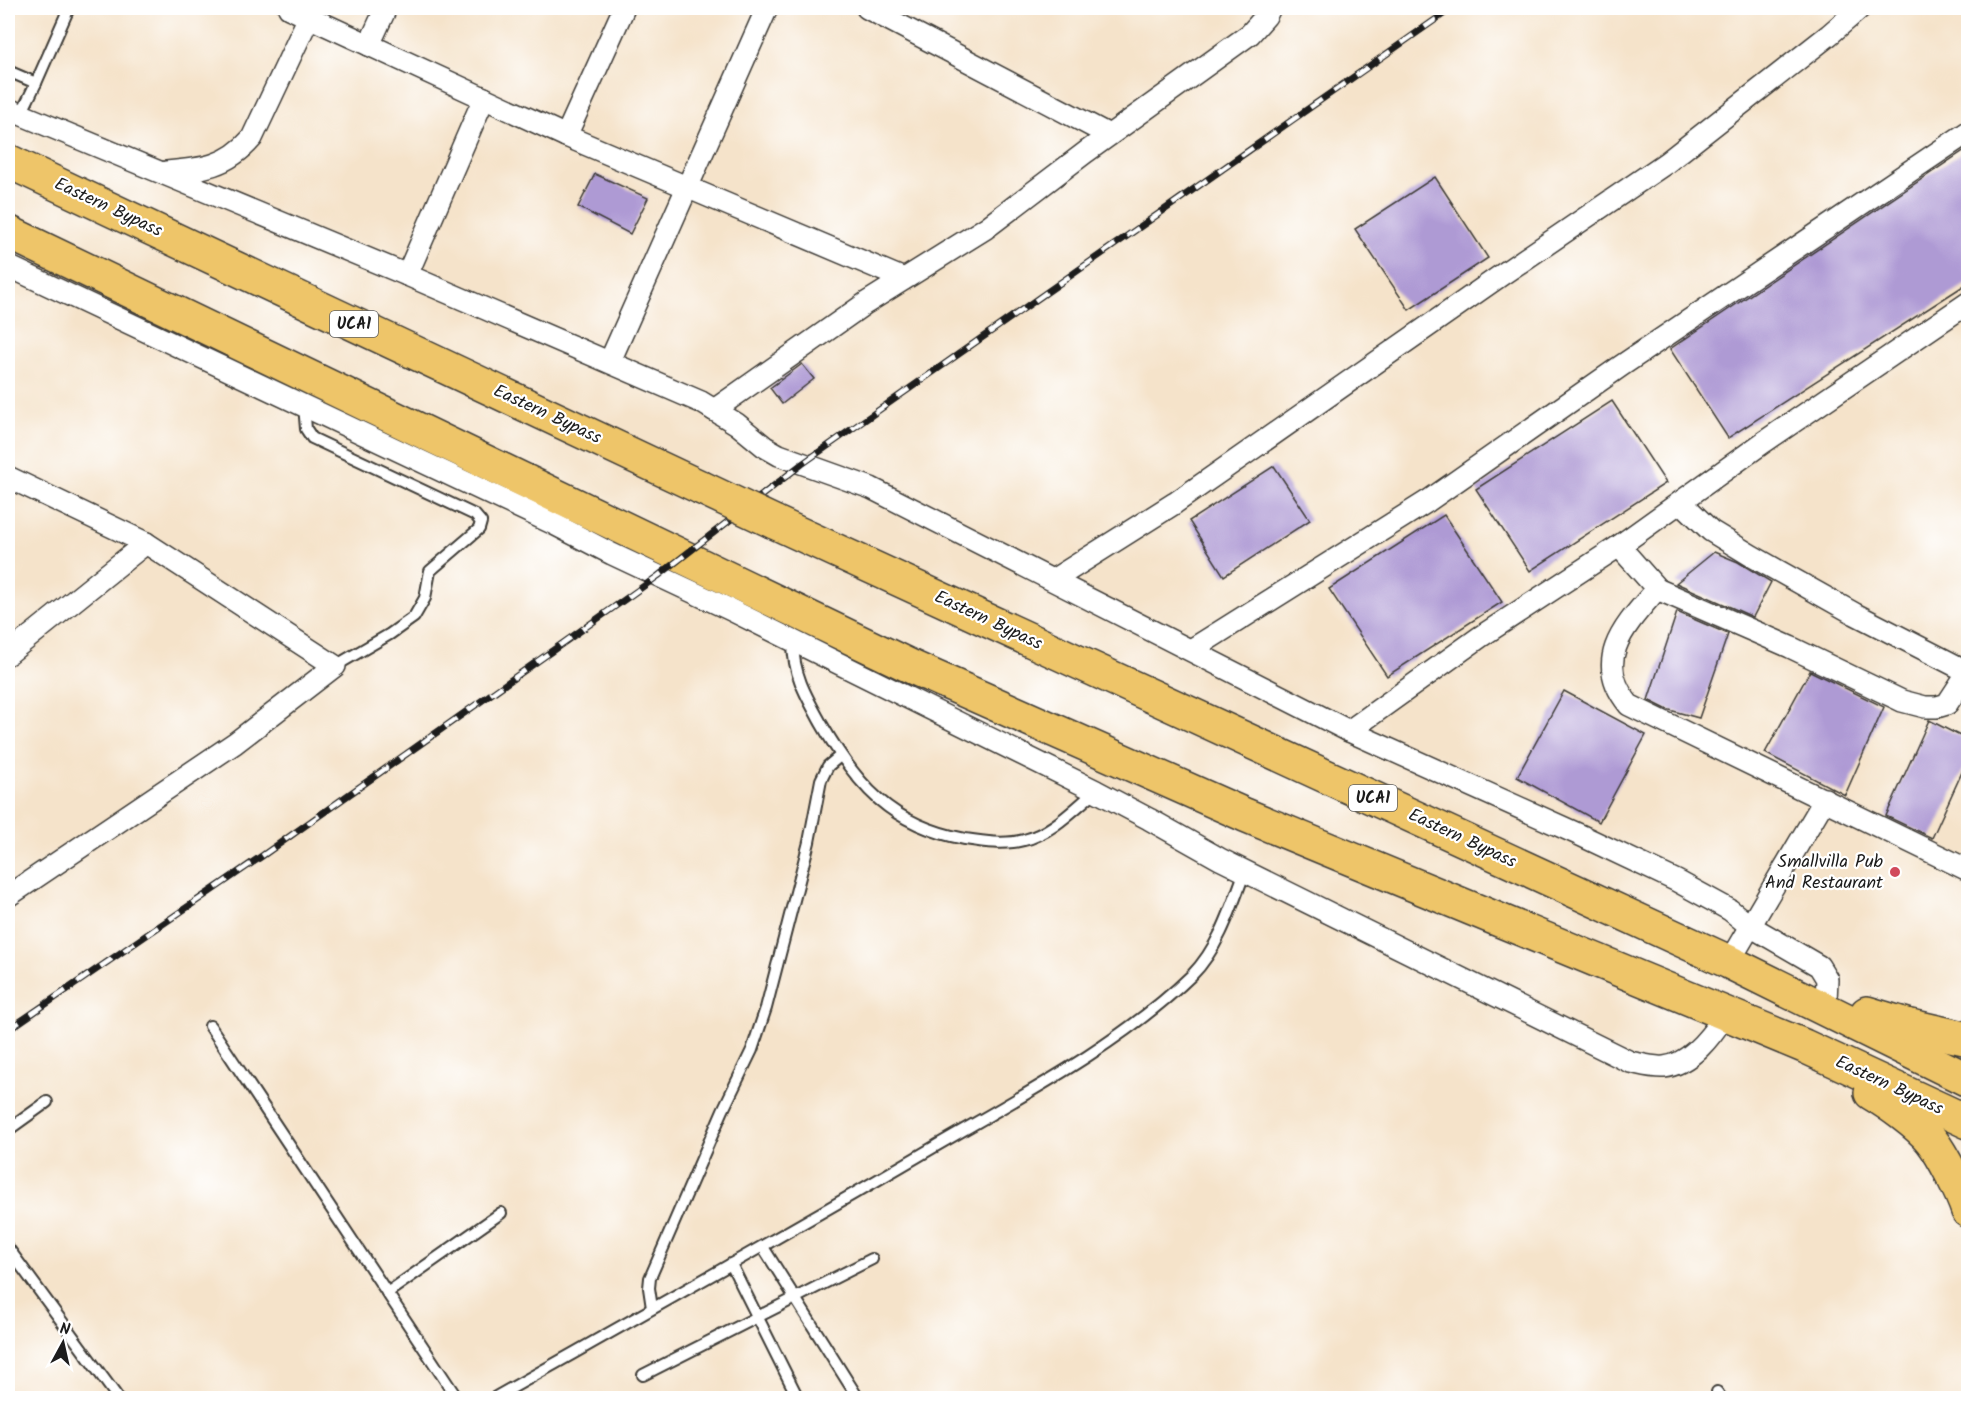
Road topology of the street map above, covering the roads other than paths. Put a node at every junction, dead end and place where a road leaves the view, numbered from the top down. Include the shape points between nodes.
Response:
1 (69, 8) edge
2 (289, 8) edge
3 (386, 8) edge
4 (624, 8) edge
5 (767, 8) edge
6 (867, 8) edge
7 (1270, 8) edge
8 (1860, 8) edge
9 (309, 16) junction
10 (369, 45) junction
11 (8, 71) edge
12 (36, 83) junction
13 (484, 98) junction
14 (14, 112) edge
15 (1968, 132) edge
16 (1109, 135) junction
17 (566, 136) junction
18 (8, 161) edge
19 (161, 172) junction
20 (687, 187) junction
21 (8, 232) edge
22 (8, 266) edge
23 (407, 275) junction
24 (904, 279) junction
25 (1968, 303) edge
26 (610, 361) junction
27 (304, 405) junction
28 (714, 410) junction
29 (8, 477) edge
30 (1681, 502) junction
31 (146, 543) junction
32 (1619, 546) junction
33 (1053, 580) junction
34 (1657, 589) junction
35 (793, 642) junction
36 (1191, 650) junction
37 (8, 654) edge
38 (335, 666) junction
39 (1968, 672) edge
40 (1348, 731) junction
41 (840, 756) junction
42 (1096, 791) junction
43 (1824, 799) junction
44 (1968, 870) edge
45 (1245, 871) junction
46 (8, 896) edge
47 (1750, 926) junction
48 (1729, 962) junction
49 (1787, 992) junction
50 (1826, 1001) junction
51 (1725, 1015) junction
52 (210, 1026) dead end
53 (1968, 1039) edge
54 (1804, 1046) junction
55 (1968, 1080) edge
56 (47, 1102) dead end
57 (1968, 1122) edge
58 (8, 1130) edge
59 (1968, 1211) edge
60 (501, 1213) dead end
61 (763, 1247) junction
62 (8, 1248) edge
63 (872, 1258) dead end
64 (731, 1264) junction
65 (387, 1293) junction
66 (796, 1298) junction
67 (652, 1308) junction
68 (758, 1318) junction
69 (643, 1375) dead end
70 (118, 1398) edge
71 (457, 1398) edge
72 (494, 1398) edge
73 (798, 1398) edge
74 (858, 1398) edge

1 - 12 lane
2 - 9 street
3 - 10 street
4 - 17 street
5 - 20 street
6 - 16 street
7 - 16 street via 1250,34
8 - 33 street via 1666,163 1175,503
9 - 10 street
9 - 19 street via 252,138 243,148 217,164
10 - 13 street
11 - 12 lane
12 - 14 lane
13 - 17 street
13 - 23 street
14 - 19 street
15 - 36 street via 1428,501
16 - 24 street via 986,228
17 - 20 street
18 - 48 main road, Eastern Bypass / UCA1, bridge via 774,522
19 - 23 street
20 - 24 street
20 - 26 street
21 - 51 main road, Eastern Bypass via 914,668 1256,819
22 - 27 street
23 - 26 street
24 - 28 street
25 - 30 street
26 - 28 street
27 - 35 street
27 - 38 lane via 306,429 312,438 475,515 481,522 479,529 430,571 425,598 414,617
28 - 33 street via 779,455 871,488
29 - 31 street
30 - 32 street
30 - 39 street via 1711,531 1752,556
31 - 37 street
31 - 38 street
32 - 34 street
32 - 40 street via 1480,637
33 - 36 street
34 - 39 street via 1902,701 1925,707 1947,704
34 - 43 street via 1621,633 1612,658 1612,677 1619,693 1634,708
35 - 41 lane via 801,687
35 - 42 street
36 - 40 street
38 - 46 street via 236,743
40 - 47 street via 1677,881 1730,910
41 - 42 lane via 897,815 924,828 984,842 1026,840 1051,827
41 - 67 lane via 828,766 821,780 809,842 752,1050 650,1278
42 - 45 street
43 - 44 street
43 - 47 street
45 - 51 street via 1630,1062 1665,1067 1683,1059 1709,1039
45 - 61 lane via 1213,945 1194,973 1167,997 1066,1069
47 - 48 street
47 - 50 street via 1819,966 1827,979
48 - 49 main road, Eastern Bypass / UCA1
49 - 50 main road
49 - 55 main road, Eastern Bypass / UCA1
50 - 53 main road
51 - 54 main road, Eastern Bypass
52 - 65 lane
54 - 57 main road, Eastern Bypass
54 - 59 main road via 1845,1078 1889,1104 1931,1139
56 - 58 lane
60 - 65 lane
61 - 64 lane
61 - 66 lane
62 - 70 lane
63 - 66 lane
64 - 67 lane
64 - 68 lane
65 - 71 lane
66 - 68 lane
66 - 74 lane
67 - 72 lane
68 - 69 lane
68 - 73 lane

